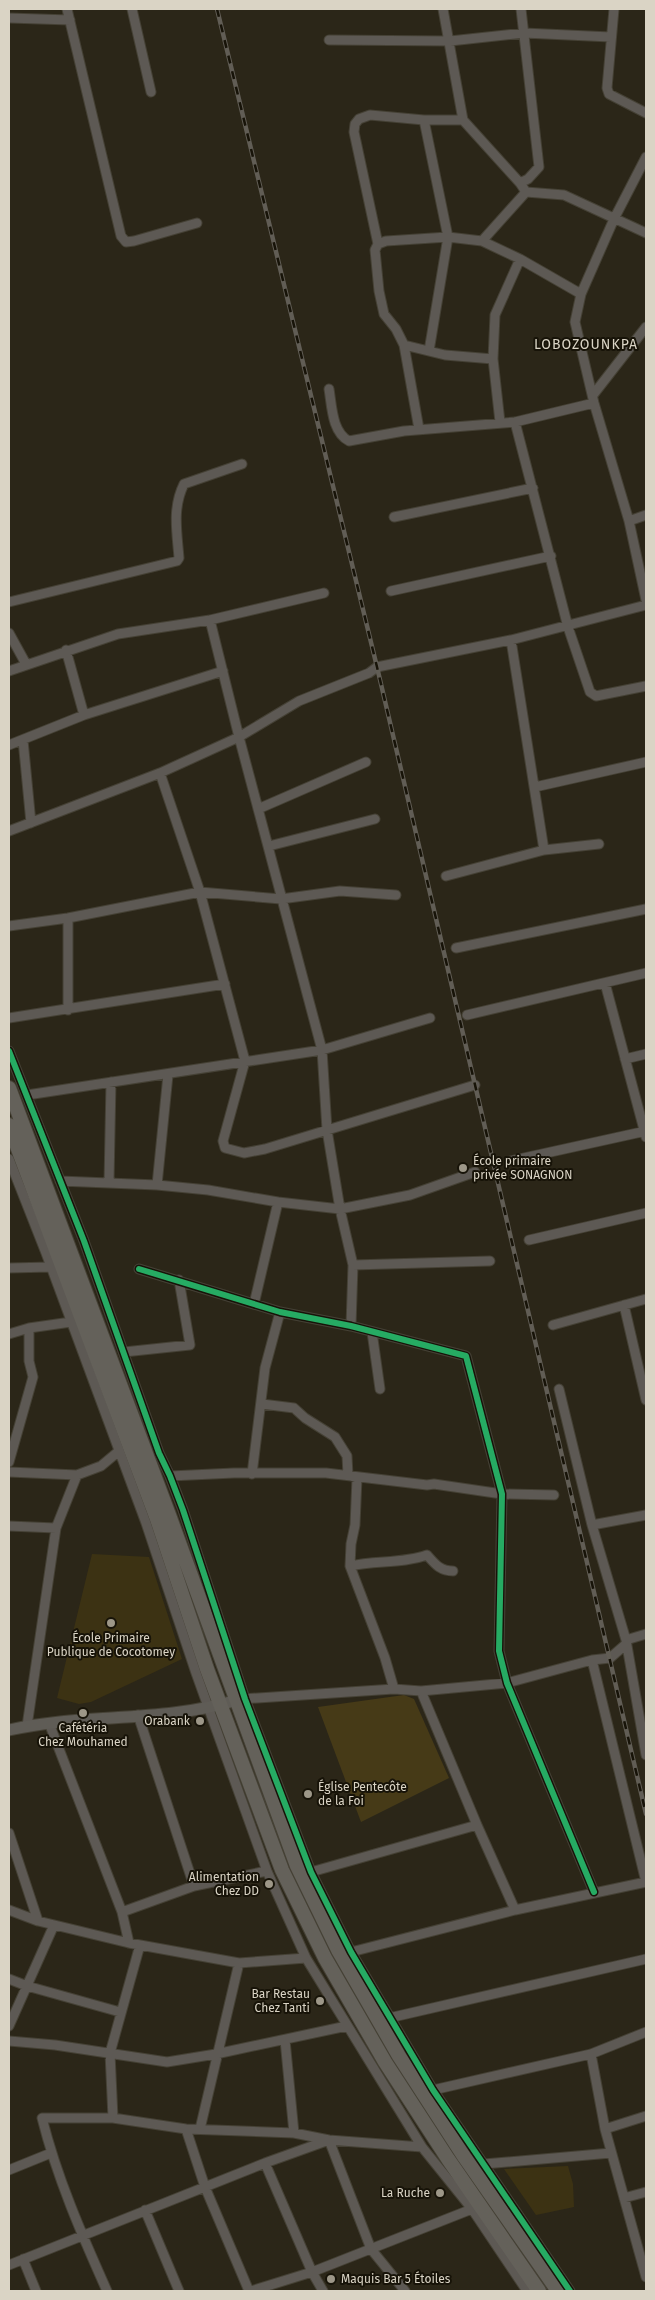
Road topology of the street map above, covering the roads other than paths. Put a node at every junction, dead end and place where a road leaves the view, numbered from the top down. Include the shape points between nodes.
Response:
1 (67, 9) edge
2 (132, 9) edge
3 (443, 9) edge
4 (521, 9) edge
5 (614, 9) edge
6 (9, 18) edge
7 (70, 20) junction
8 (524, 32) junction
9 (611, 37) junction
10 (329, 40) dead end
11 (450, 41) junction
12 (150, 92) dead end
13 (646, 113) edge
14 (424, 120) junction
15 (463, 120) junction
16 (646, 157) edge
17 (520, 183) junction
18 (526, 192) junction
19 (614, 219) junction
20 (197, 223) dead end
21 (646, 233) edge
22 (448, 237) junction
23 (482, 241) junction
24 (378, 244) junction
25 (520, 259) junction
26 (581, 294) junction
27 (646, 327) edge
28 (404, 345) junction
29 (429, 351) junction
30 (494, 359) junction
31 (329, 390) dead end
32 (594, 399) junction
33 (500, 422) junction
34 (516, 422) junction
35 (419, 429) junction
36 (242, 464) dead end
37 (533, 488) junction
38 (646, 515) edge
39 (394, 517) dead end
40 (629, 521) junction
41 (551, 556) junction
42 (391, 592) dead end
43 (324, 593) dead end
44 (646, 600) edge
45 (9, 602) edge
46 (646, 605) edge
47 (210, 620) junction
48 (568, 627) junction
49 (9, 633) edge
50 (511, 640) junction
51 (66, 650) junction
52 (26, 664) junction
53 (9, 671) edge
54 (223, 671) junction
55 (646, 686) edge
56 (84, 715) junction
57 (239, 737) junction
58 (23, 740) junction
59 (9, 745) edge
60 (366, 762) dead end
61 (646, 762) edge
62 (160, 773) junction
63 (535, 787) junction
64 (258, 809) junction
65 (375, 819) dead end
66 (31, 823) junction
67 (9, 831) edge
68 (599, 844) dead end
69 (269, 846) junction
70 (544, 850) junction
71 (446, 876) dead end
72 (200, 892) junction
73 (396, 895) dead end
74 (281, 899) junction
75 (646, 909) edge
76 (68, 918) junction
77 (9, 926) edge
78 (456, 948) dead end
79 (646, 973) edge
80 (606, 983) junction
81 (225, 984) junction
82 (68, 1010) junction
83 (467, 1015) dead end
84 (9, 1018) edge
85 (430, 1018) dead end
86 (322, 1050) junction
87 (9, 1051) edge
88 (646, 1054) edge
89 (625, 1059) junction
90 (245, 1061) junction
91 (168, 1075) junction
92 (111, 1082) junction
93 (475, 1085) dead end
94 (9, 1088) edge
95 (27, 1095) junction
96 (9, 1125) edge
97 (327, 1130) junction
98 (646, 1133) edge
99 (9, 1159) edge
100 (510, 1161) dead end
101 (475, 1172) dead end
102 (60, 1181) junction
103 (109, 1182) junction
104 (157, 1185) junction
105 (278, 1202) junction
106 (340, 1209) junction
107 (646, 1213) edge
108 (529, 1240) dead end
109 (490, 1262) dead end
110 (353, 1264) junction
111 (50, 1267) junction
112 (9, 1268) edge
113 (139, 1269) dead end
114 (179, 1280) junction
115 (646, 1299) edge
116 (254, 1304) junction
117 (624, 1305) junction
118 (280, 1312) junction
119 (71, 1322) junction
120 (553, 1325) dead end
121 (351, 1326) junction
122 (29, 1328) junction
123 (372, 1332) junction
124 (9, 1334) edge
125 (124, 1352) junction
126 (380, 1388) dead end
127 (559, 1389) dead end
128 (646, 1400) edge
129 (262, 1404) junction
130 (119, 1451) junction
131 (9, 1462) edge
132 (9, 1472) edge
133 (252, 1474) junction
134 (77, 1475) junction
135 (170, 1476) junction
136 (357, 1478) junction
137 (502, 1494) junction
138 (554, 1495) dead end
139 (646, 1515) edge
140 (9, 1526) edge
141 (592, 1526) junction
142 (56, 1528) junction
143 (350, 1566) junction
144 (452, 1571) dead end
145 (646, 1634) edge
146 (625, 1643) junction
147 (592, 1660) junction
148 (507, 1683) junction
149 (394, 1689) junction
150 (421, 1691) junction
151 (241, 1700) junction
152 (214, 1707) junction
153 (138, 1715) junction
154 (49, 1723) junction
155 (27, 1726) junction
156 (9, 1730) edge
157 (646, 1755) edge
158 (476, 1825) junction
159 (9, 1833) edge
160 (267, 1871) junction
161 (311, 1872) junction
162 (194, 1886) junction
163 (594, 1892) junction
164 (9, 1910) edge
165 (515, 1910) junction
166 (122, 1912) junction
167 (38, 1921) junction
168 (54, 1925) junction
169 (129, 1943) junction
170 (140, 1945) junction
171 (351, 1952) junction
172 (306, 1958) junction
173 (646, 1959) edge
174 (239, 1963) junction
175 (9, 1979) edge
176 (27, 1986) junction
177 (120, 2012) junction
178 (389, 2018) junction
179 (9, 2026) edge
180 (347, 2026) junction
181 (646, 2032) edge
182 (285, 2040) junction
183 (9, 2042) edge
184 (110, 2053) junction
185 (216, 2054) junction
186 (591, 2054) junction
187 (433, 2090) junction
188 (646, 2116) edge
189 (113, 2118) junction
190 (186, 2129) junction
191 (200, 2129) junction
192 (605, 2129) junction
193 (294, 2133) junction
194 (329, 2140) junction
195 (422, 2147) junction
196 (51, 2153) junction
197 (611, 2153) junction
198 (265, 2163) junction
199 (484, 2164) junction
200 (9, 2170) edge
201 (205, 2187) junction
202 (646, 2192) edge
203 (624, 2198) junction
204 (472, 2209) junction
205 (145, 2210) junction
206 (82, 2235) junction
207 (371, 2248) junction
208 (23, 2259) junction
209 (9, 2265) edge
210 (312, 2272) junction
211 (646, 2274) edge
212 (36, 2291) edge
213 (108, 2291) edge
214 (179, 2291) edge
215 (250, 2291) edge
216 (323, 2291) edge
217 (405, 2291) edge
218 (527, 2291) edge
219 (539, 2291) edge
220 (558, 2291) edge
221 (570, 2291) edge

1 - 7 street
2 - 12 street
3 - 11 street
4 - 8 street
5 - 9 street
6 - 7 street
7 - 20 street via 121,236 126,242
8 - 9 street
8 - 11 street
8 - 17 street via 539,167 528,180
9 - 13 street via 609,94
10 - 11 street
11 - 15 street
14 - 15 street
14 - 22 street
14 - 24 street via 370,115 355,124
15 - 17 street
16 - 19 street
17 - 18 street
18 - 19 street via 564,195
18 - 23 street
19 - 21 street
19 - 26 street
22 - 23 street
22 - 24 street
22 - 29 street
23 - 25 street
24 - 28 street via 375,250 384,314
25 - 26 street
25 - 30 street via 495,315
26 - 32 street via 575,322
27 - 32 street
28 - 29 street
28 - 35 street
29 - 30 street
30 - 33 street
31 - 35 street via 336,429 349,441
32 - 34 street
32 - 40 street
33 - 34 street
33 - 35 street
34 - 37 street
36 - 45 street via 184,484 176,503 177,561
37 - 39 street
37 - 41 street
38 - 40 street
40 - 44 street
41 - 42 street
41 - 48 street
43 - 47 street
46 - 48 street
47 - 51 street via 118,634
47 - 54 street
48 - 50 street
48 - 55 street via 590,692 596,696
49 - 52 street
50 - 57 street via 377,667 299,701
50 - 63 street
51 - 52 street
51 - 56 street
52 - 53 street
54 - 56 street
54 - 57 street
56 - 58 street
57 - 62 street
57 - 64 street
58 - 59 street
58 - 66 street
60 - 64 street
61 - 63 street
62 - 66 street
62 - 72 street
63 - 70 street
64 - 69 street
65 - 69 street
66 - 67 street
68 - 70 street
69 - 74 street
70 - 71 street
72 - 74 street
72 - 76 street
72 - 81 street
73 - 74 street via 340,891
74 - 86 street
75 - 78 street
76 - 77 street
76 - 82 street
79 - 80 street
80 - 83 street
80 - 89 street
81 - 82 street
81 - 90 street
82 - 84 street
85 - 86 street
86 - 90 street
86 - 97 street
87 - 95 street
88 - 89 street
89 - 98 street
90 - 91 street
90 - 97 street via 223,1141 225,1148 244,1154
91 - 92 street
91 - 104 street
92 - 95 street
92 - 103 street
93 - 97 street
94 - 151 highway
95 - 102 street
96 - 152 highway via 157,1519
97 - 106 street
98 - 100 street
99 - 111 street
101 - 106 street via 410,1196
102 - 103 street
102 - 125 street
103 - 104 street
104 - 105 street
105 - 106 street
105 - 116 street
106 - 110 street
107 - 108 street
109 - 110 street
110 - 121 street
111 - 112 street
111 - 119 street
113 - 114 street
114 - 116 street
114 - 125 street via 190,1345
115 - 117 street
116 - 118 street
117 - 120 street
117 - 128 street
118 - 121 street
118 - 129 street via 265,1368
119 - 122 street
119 - 130 street
121 - 123 street
122 - 124 street
122 - 131 street via 32,1384
123 - 126 street
123 - 137 street via 466,1356
125 - 135 street
127 - 141 street
129 - 133 street
129 - 136 street via 294,1408 335,1437 347,1456 348,1475
130 - 134 street via 101,1466
130 - 152 street
132 - 134 street
133 - 135 street
133 - 136 street via 326,1473
134 - 142 street
135 - 151 street
136 - 137 street
136 - 143 street
137 - 138 street
137 - 148 street via 500,1651
139 - 141 street
140 - 142 street
141 - 146 street
142 - 155 street
143 - 144 street via 414,1560 427,1555 445,1571
143 - 149 street
145 - 146 street
146 - 147 street via 610,1658
146 - 157 street
147 - 148 street
147 - 163 street via 646,1882
148 - 150 street
148 - 163 street
149 - 150 street
149 - 151 street
150 - 158 street
151 - 152 main road
151 - 161 street
151 - 220 highway via 297,1866 338,1950 399,2056
152 - 153 main road
152 - 160 street
152 - 219 highway via 282,1870 325,1958 385,2062
153 - 154 main road
153 - 162 street
154 - 155 main road
154 - 166 street
155 - 156 main road
158 - 161 street
158 - 165 street
159 - 167 street
160 - 162 street
160 - 172 street
161 - 171 street
162 - 166 street
163 - 165 street
164 - 167 street
165 - 171 street
166 - 169 street
167 - 168 street
168 - 169 street
168 - 176 street
169 - 170 street
170 - 174 street
170 - 177 street
171 - 178 street
172 - 174 street
172 - 180 street
173 - 178 street
174 - 185 street
175 - 176 street
176 - 177 street
176 - 179 street
177 - 184 street
178 - 187 street
180 - 182 street
180 - 195 street
181 - 186 street
182 - 185 street
182 - 193 street
183 - 184 street
184 - 185 street via 167,2062
184 - 189 street
185 - 191 street
186 - 187 street
186 - 192 street
187 - 199 street
188 - 192 street
189 - 190 street
189 - 196 street via 42,2118
190 - 191 street
190 - 201 street
191 - 193 street
192 - 197 street
193 - 194 street
194 - 195 street
194 - 198 street
194 - 207 street
195 - 204 street
196 - 200 street
196 - 206 street
197 - 199 street
197 - 203 street
198 - 201 street
198 - 210 street
199 - 221 street
201 - 205 street
201 - 215 street
202 - 203 street
203 - 211 street
204 - 207 street
204 - 218 street
205 - 206 street
205 - 214 street
206 - 208 street
206 - 213 street
207 - 210 street
207 - 217 street
208 - 209 street
208 - 212 street
210 - 215 street
210 - 216 street

